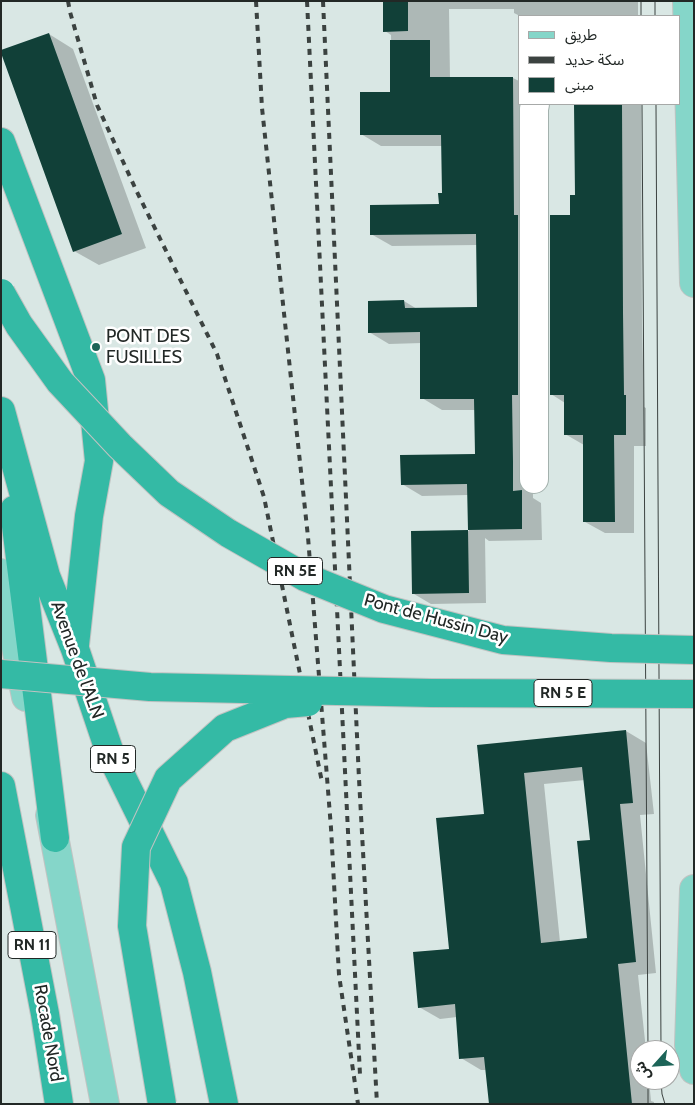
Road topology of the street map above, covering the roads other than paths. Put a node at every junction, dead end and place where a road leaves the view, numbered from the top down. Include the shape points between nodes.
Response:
1 (687, 1) edge
2 (684, 86) edge
3 (535, 105) edge
4 (1, 142) edge
5 (694, 283) edge
6 (1, 293) edge
7 (1, 411) edge
8 (1, 439) edge
9 (534, 479) dead end
10 (1, 573) edge
11 (75, 649) junction
12 (694, 650) edge
13 (1, 674) edge
14 (431, 693) junction
15 (694, 694) edge
16 (1, 786) edge
17 (55, 838) junction
18 (694, 888) edge
19 (692, 1053) edge
20 (59, 1104) edge
21 (105, 1104) edge
22 (162, 1104) edge
23 (224, 1104) edge

1 - 2 main road
2 - 5 main road
3 - 9 street
4 - 11 highway via 91,380 99,461 89,516
6 - 12 highway, Pont de Hussin Day / RN 5E, bridge via 19,326 60,382 155,479 228,534 305,577 384,609 502,640
7 - 11 highway, Avenue de l'ALN / RN 5 via 46,576
8 - 17 highway via 10,480
10 - 17 main road
11 - 23 highway, Avenue de l'ALN / RN 5 via 110,753 174,883 197,972
13 - 14 highway, bridge via 150,687
14 - 15 highway, RN 5 E, bridge
14 - 22 highway, bridge via 285,704 225,728 168,779 136,848 132,926
16 - 20 highway, Rocade Nord / RN 11
17 - 21 main road
18 - 19 main road

